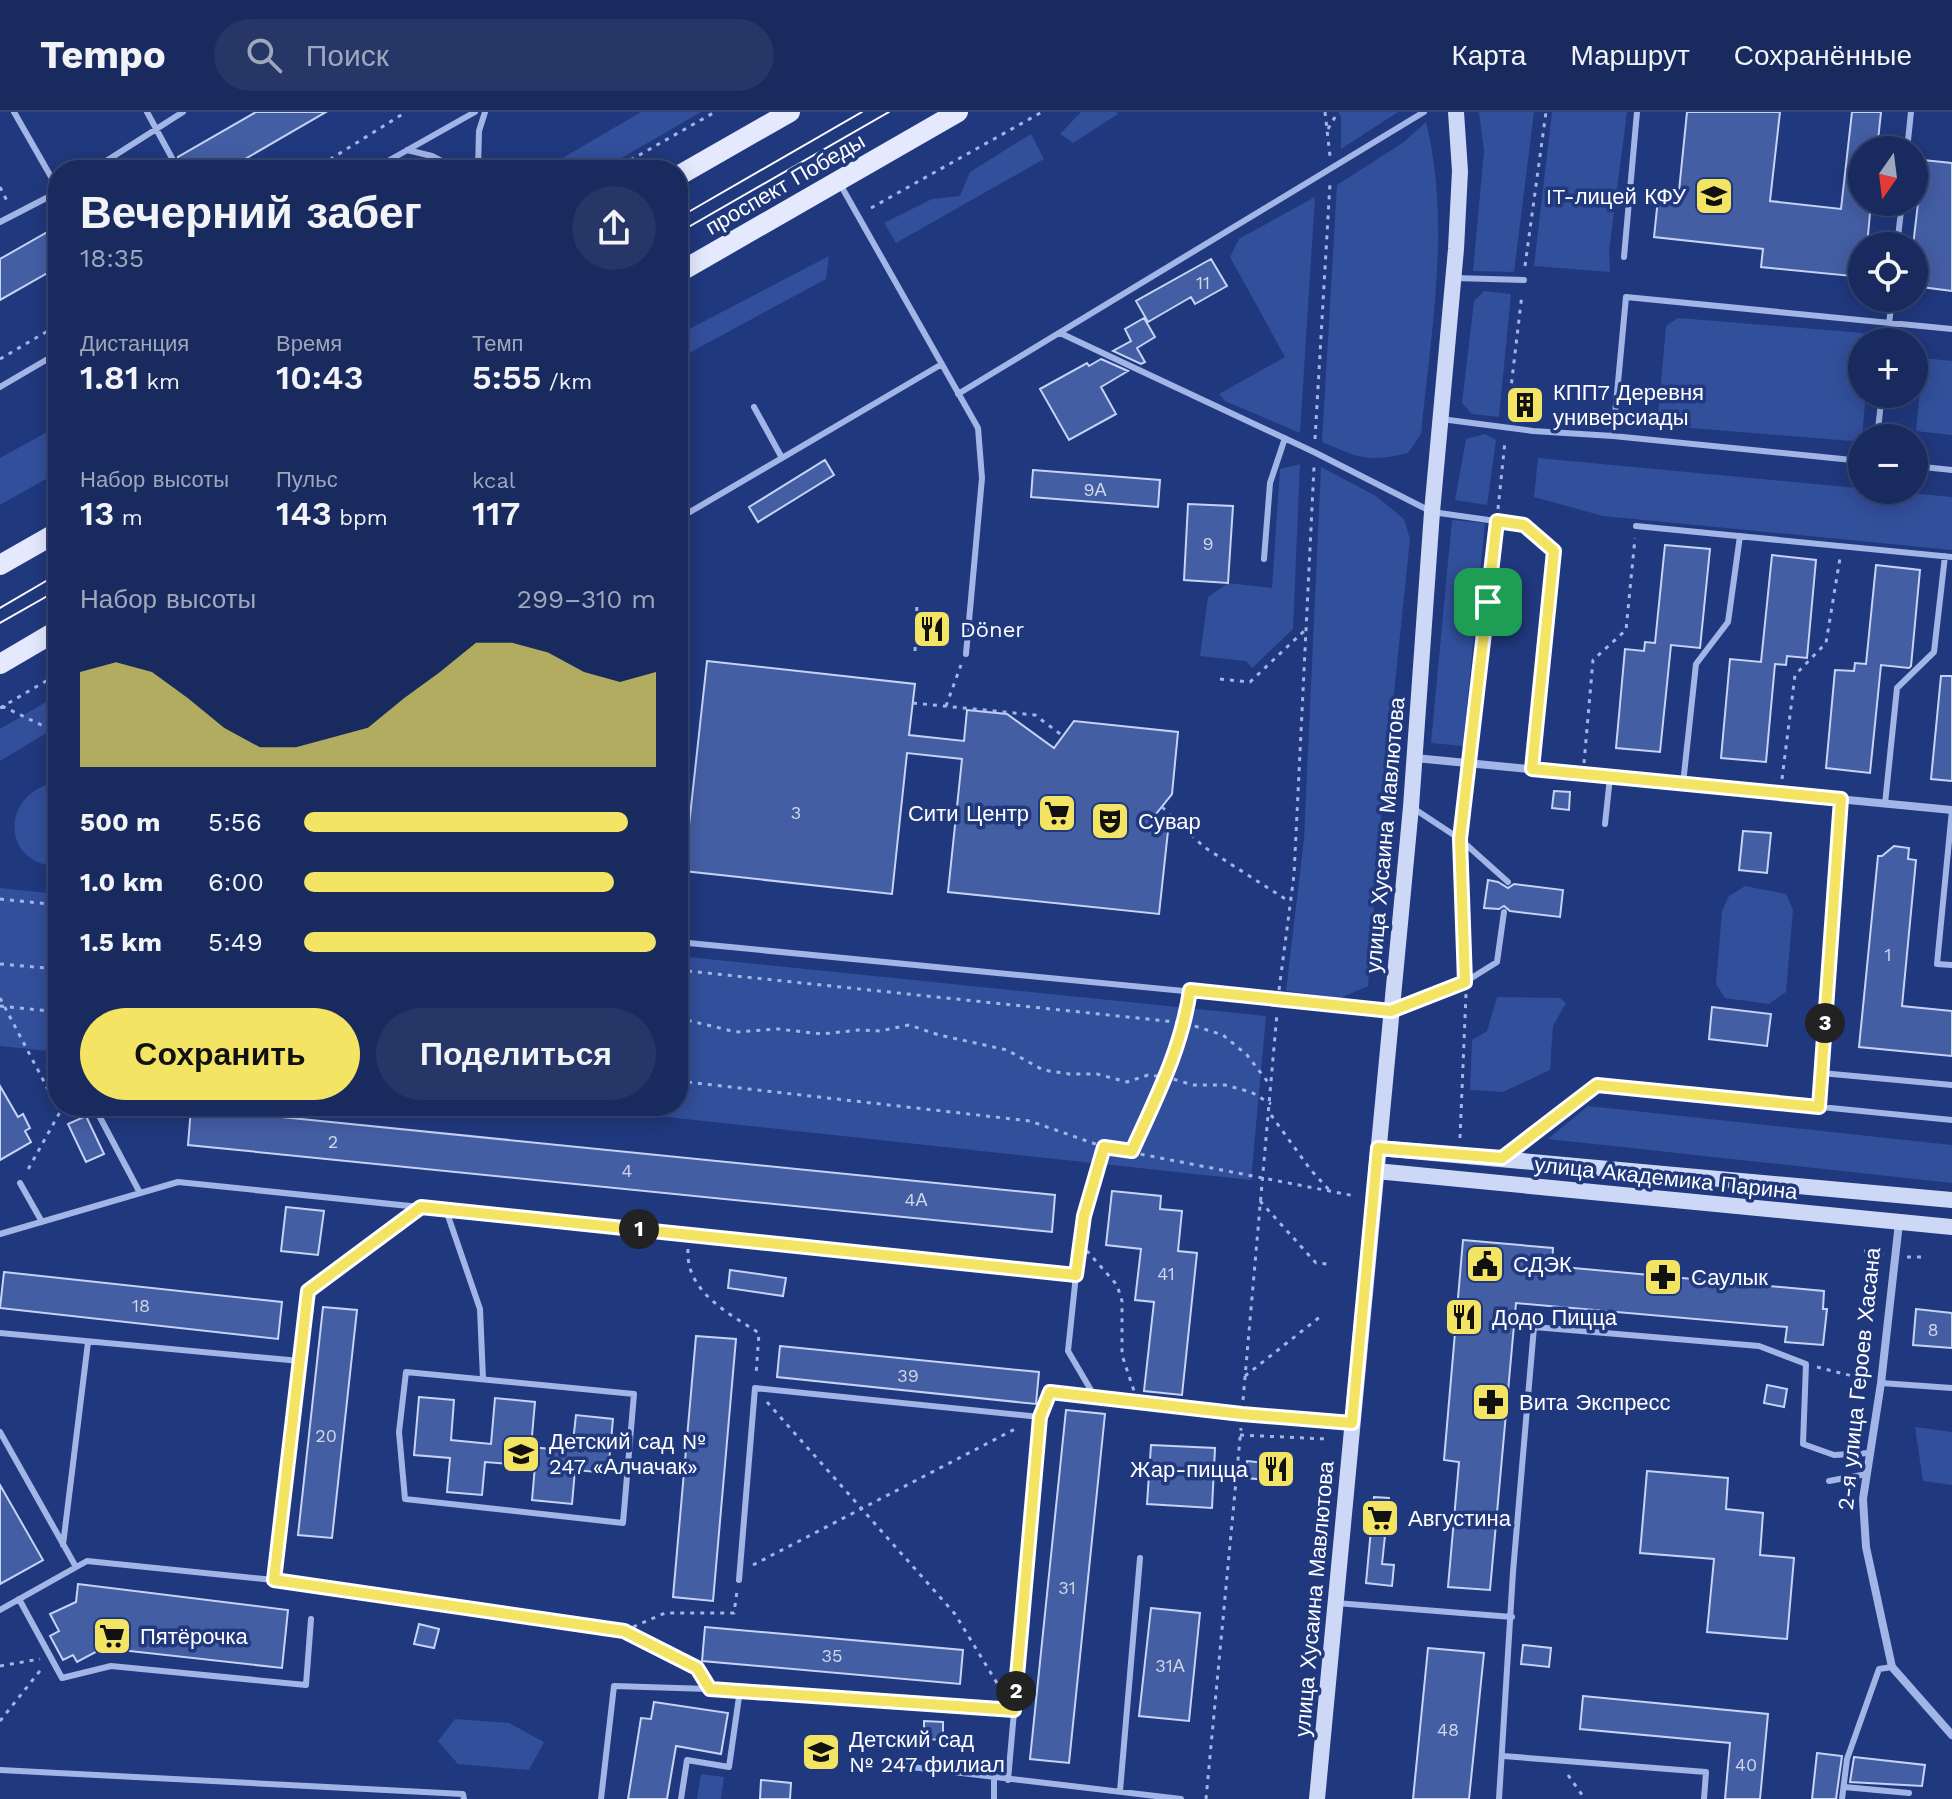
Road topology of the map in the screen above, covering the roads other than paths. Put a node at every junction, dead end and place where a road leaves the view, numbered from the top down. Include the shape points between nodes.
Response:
1 (14, 112) edge
2 (147, 112) edge
3 (183, 112) edge
4 (475, 112) edge
5 (485, 112) edge
6 (790, 112) edge
7 (958, 112) edge
8 (1424, 112) edge
9 (1456, 112) edge
10 (1637, 112) edge
11 (1911, 112) edge
12 (157, 129) junction
13 (1908, 136) edge
14 (407, 150) junction
15 (108, 160) edge
16 (173, 160) dead end
17 (390, 160) edge
18 (440, 160) edge
19 (478, 160) edge
20 (688, 170) edge
21 (48, 172) edge
22 (838, 181) junction
23 (48, 195) edge
24 (0, 222) edge
25 (1624, 257) dead end
26 (688, 267) edge
27 (1454, 278) junction
28 (1524, 280) road end
29 (1890, 312) edge
30 (1889, 323) junction
31 (1888, 328) edge
32 (1952, 329) edge
33 (1060, 333) junction
34 (48, 359) edge
35 (942, 364) junction
36 (0, 387) edge
37 (958, 394) junction
38 (754, 407) dead end
39 (1441, 419) junction
40 (1613, 436) junction
41 (1285, 438) junction
42 (782, 458) junction
43 (1848, 460) edge
44 (1928, 467) edge
45 (1952, 470) edge
46 (1432, 512) junction
47 (688, 513) edge
48 (1636, 526) road end
49 (1740, 536) junction
50 (48, 538) edge
51 (1948, 556) edge
52 (1264, 559) dead end
53 (0, 565) edge
54 (48, 636) edge
55 (966, 654) road end
56 (0, 664) edge
57 (1415, 758) junction
58 (1532, 769) junction
59 (1610, 777) junction
60 (1683, 784) junction
61 (1841, 799) junction
62 (1885, 804) junction
63 (1411, 807) junction
64 (1952, 810) edge
65 (1605, 824) dead end
66 (1508, 882) dead end
67 (1504, 912) dead end
68 (688, 943) edge
69 (1952, 965) edge
70 (1391, 1011) junction
71 (1821, 1073) junction
72 (1952, 1085) edge
73 (1819, 1107) junction
74 (99, 1116) edge
75 (1952, 1120) edge
76 (1378, 1148) junction
77 (1502, 1158) junction
78 (1376, 1171) junction
79 (20, 1183) road end
80 (140, 1193) junction
81 (1902, 1195) junction
82 (1952, 1200) edge
83 (421, 1207) junction
84 (446, 1210) junction
85 (42, 1222) junction
86 (1899, 1223) junction
87 (1952, 1227) edge
88 (0, 1234) edge
89 (0, 1333) edge
90 (88, 1342) junction
91 (300, 1361) junction
92 (483, 1379) junction
93 (1881, 1383) junction
94 (1952, 1388) edge
95 (1095, 1397) junction
96 (1040, 1417) junction
97 (1352, 1423) junction
98 (0, 1432) edge
99 (1870, 1453) junction
100 (1867, 1474) junction
101 (1829, 1481) dead end
102 (63, 1545) junction
103 (1140, 1558) dead end
104 (76, 1567) junction
105 (739, 1580) road end
106 (19, 1599) junction
107 (1335, 1603) junction
108 (0, 1610) edge
109 (1512, 1617) junction
110 (311, 1619) dead end
111 (1892, 1667) junction
112 (740, 1690) junction
113 (1014, 1710) junction
114 (1952, 1735) edge
115 (1503, 1756) junction
116 (894, 1765) dead end
117 (0, 1770) edge
118 (994, 1778) junction
119 (1008, 1780) junction
120 (1844, 1787) junction
121 (1120, 1791) junction
122 (1909, 1793) dead end
123 (464, 1799) edge
124 (601, 1799) edge
125 (681, 1799) edge
126 (994, 1799) edge
127 (1181, 1799) edge
128 (1317, 1799) edge
129 (1499, 1799) edge
130 (1704, 1799) edge
131 (1842, 1799) edge

1 - 21 lane
2 - 12 lane
3 - 12 lane
4 - 14 lane
5 - 19 lane
6 - 20 main road
7 - 22 main road, проспект Победы
8 - 33 lane
9 - 27 street, улица Хусаина Мавлютова via 1460,171
10 - 25 lane
11 - 13 lane
12 - 15 lane
12 - 16 lane
14 - 17 lane
14 - 18 lane
22 - 26 main road, проспект Победы
22 - 35 lane
23 - 24 lane
27 - 28 lane
27 - 39 street, улица Хусаина Мавлютова
29 - 30 lane
30 - 31 lane
30 - 32 lane
30 - 40 lane via 1626,297
33 - 37 lane
33 - 41 lane
34 - 36 lane
35 - 37 lane
35 - 42 lane
37 - 55 lane via 978,428 982,478
38 - 42 lane
39 - 40 lane
39 - 46 street, улица Хусаина Мавлютова
40 - 43 lane
41 - 46 lane
41 - 52 lane via 1270,483
42 - 47 lane
44 - 45 lane
46 - 57 street, улица Хусаина Мавлютова
46 - 58 lane via 1524,525 1554,551
48 - 49 lane
49 - 51 lane
49 - 60 lane via 1728,622 1696,664
50 - 53 main road
51 - 62 lane via 1934,652 1897,688
54 - 56 main road
57 - 58 street
57 - 63 street, улица Хусаина Мавлютова
58 - 59 street
59 - 60 street
59 - 65 lane
60 - 61 street
61 - 62 street
61 - 71 lane
62 - 64 street
63 - 66 lane via 1460,839
63 - 70 street, улица Хусаина Мавлютова
64 - 69 lane via 1937,964
67 - 70 lane via 1497,962 1465,982
68 - 70 lane
70 - 76 street, улица Хусаина Мавлютова
71 - 72 lane
71 - 73 lane
73 - 75 lane
73 - 77 lane via 1597,1085
74 - 80 lane
76 - 77 street, улица Академика Парина
76 - 78 street, улица Хусаина Мавлютова
77 - 81 street, улица Академика Парина
78 - 86 street, улица Академика Парина
78 - 97 street, улица Хусаина Мавлютова
79 - 85 lane
80 - 83 lane via 178,1182
80 - 85 lane
81 - 82 street, улица Академика Парина
81 - 86 street, 2-я улица Героев Хасана
83 - 84 lane
83 - 91 lane via 308,1291
84 - 92 lane via 480,1309
84 - 95 lane via 1076,1275 1068,1351
85 - 88 lane
86 - 87 street, улица Академика Парина
86 - 93 street, 2-я улица Героев Хасана
89 - 90 lane
90 - 91 lane
90 - 102 lane
91 - 104 lane via 274,1580 87,1561
92 - 92 lane via 634,1394 623,1523 405,1499 399,1432 406,1372
93 - 94 lane
93 - 99 street, 2-я улица Героев Хасана
95 - 96 lane via 1050,1392
95 - 97 lane
96 - 105 lane via 755,1388
96 - 113 lane
97 - 107 street, улица Хусаина Мавлютова
98 - 102 lane
99 - 100 street, 2-я улица Героев Хасана
99 - 109 lane via 1834,1455 1803,1444 1806,1364 1759,1346 1534,1327
100 - 101 lane
100 - 111 street, 2-я улица Героев Хасана via 1866,1547
102 - 104 lane
103 - 121 lane
104 - 106 lane
106 - 108 lane
106 - 110 lane via 62,1678 111,1666 306,1685
107 - 109 lane
107 - 128 street, улица Хусаина Мавлютова
109 - 115 lane
111 - 114 street, 2-я улица Героев Хасана
111 - 120 lane via 1879,1669 1847,1759
112 - 113 lane
112 - 124 lane via 614,1686
112 - 125 lane via 729,1767 687,1760
113 - 119 lane
115 - 129 lane
115 - 130 lane via 1706,1772
116 - 118 lane
117 - 123 lane via 463,1794
118 - 119 lane
118 - 126 lane
119 - 121 lane
120 - 122 lane
120 - 131 lane
121 - 127 lane

